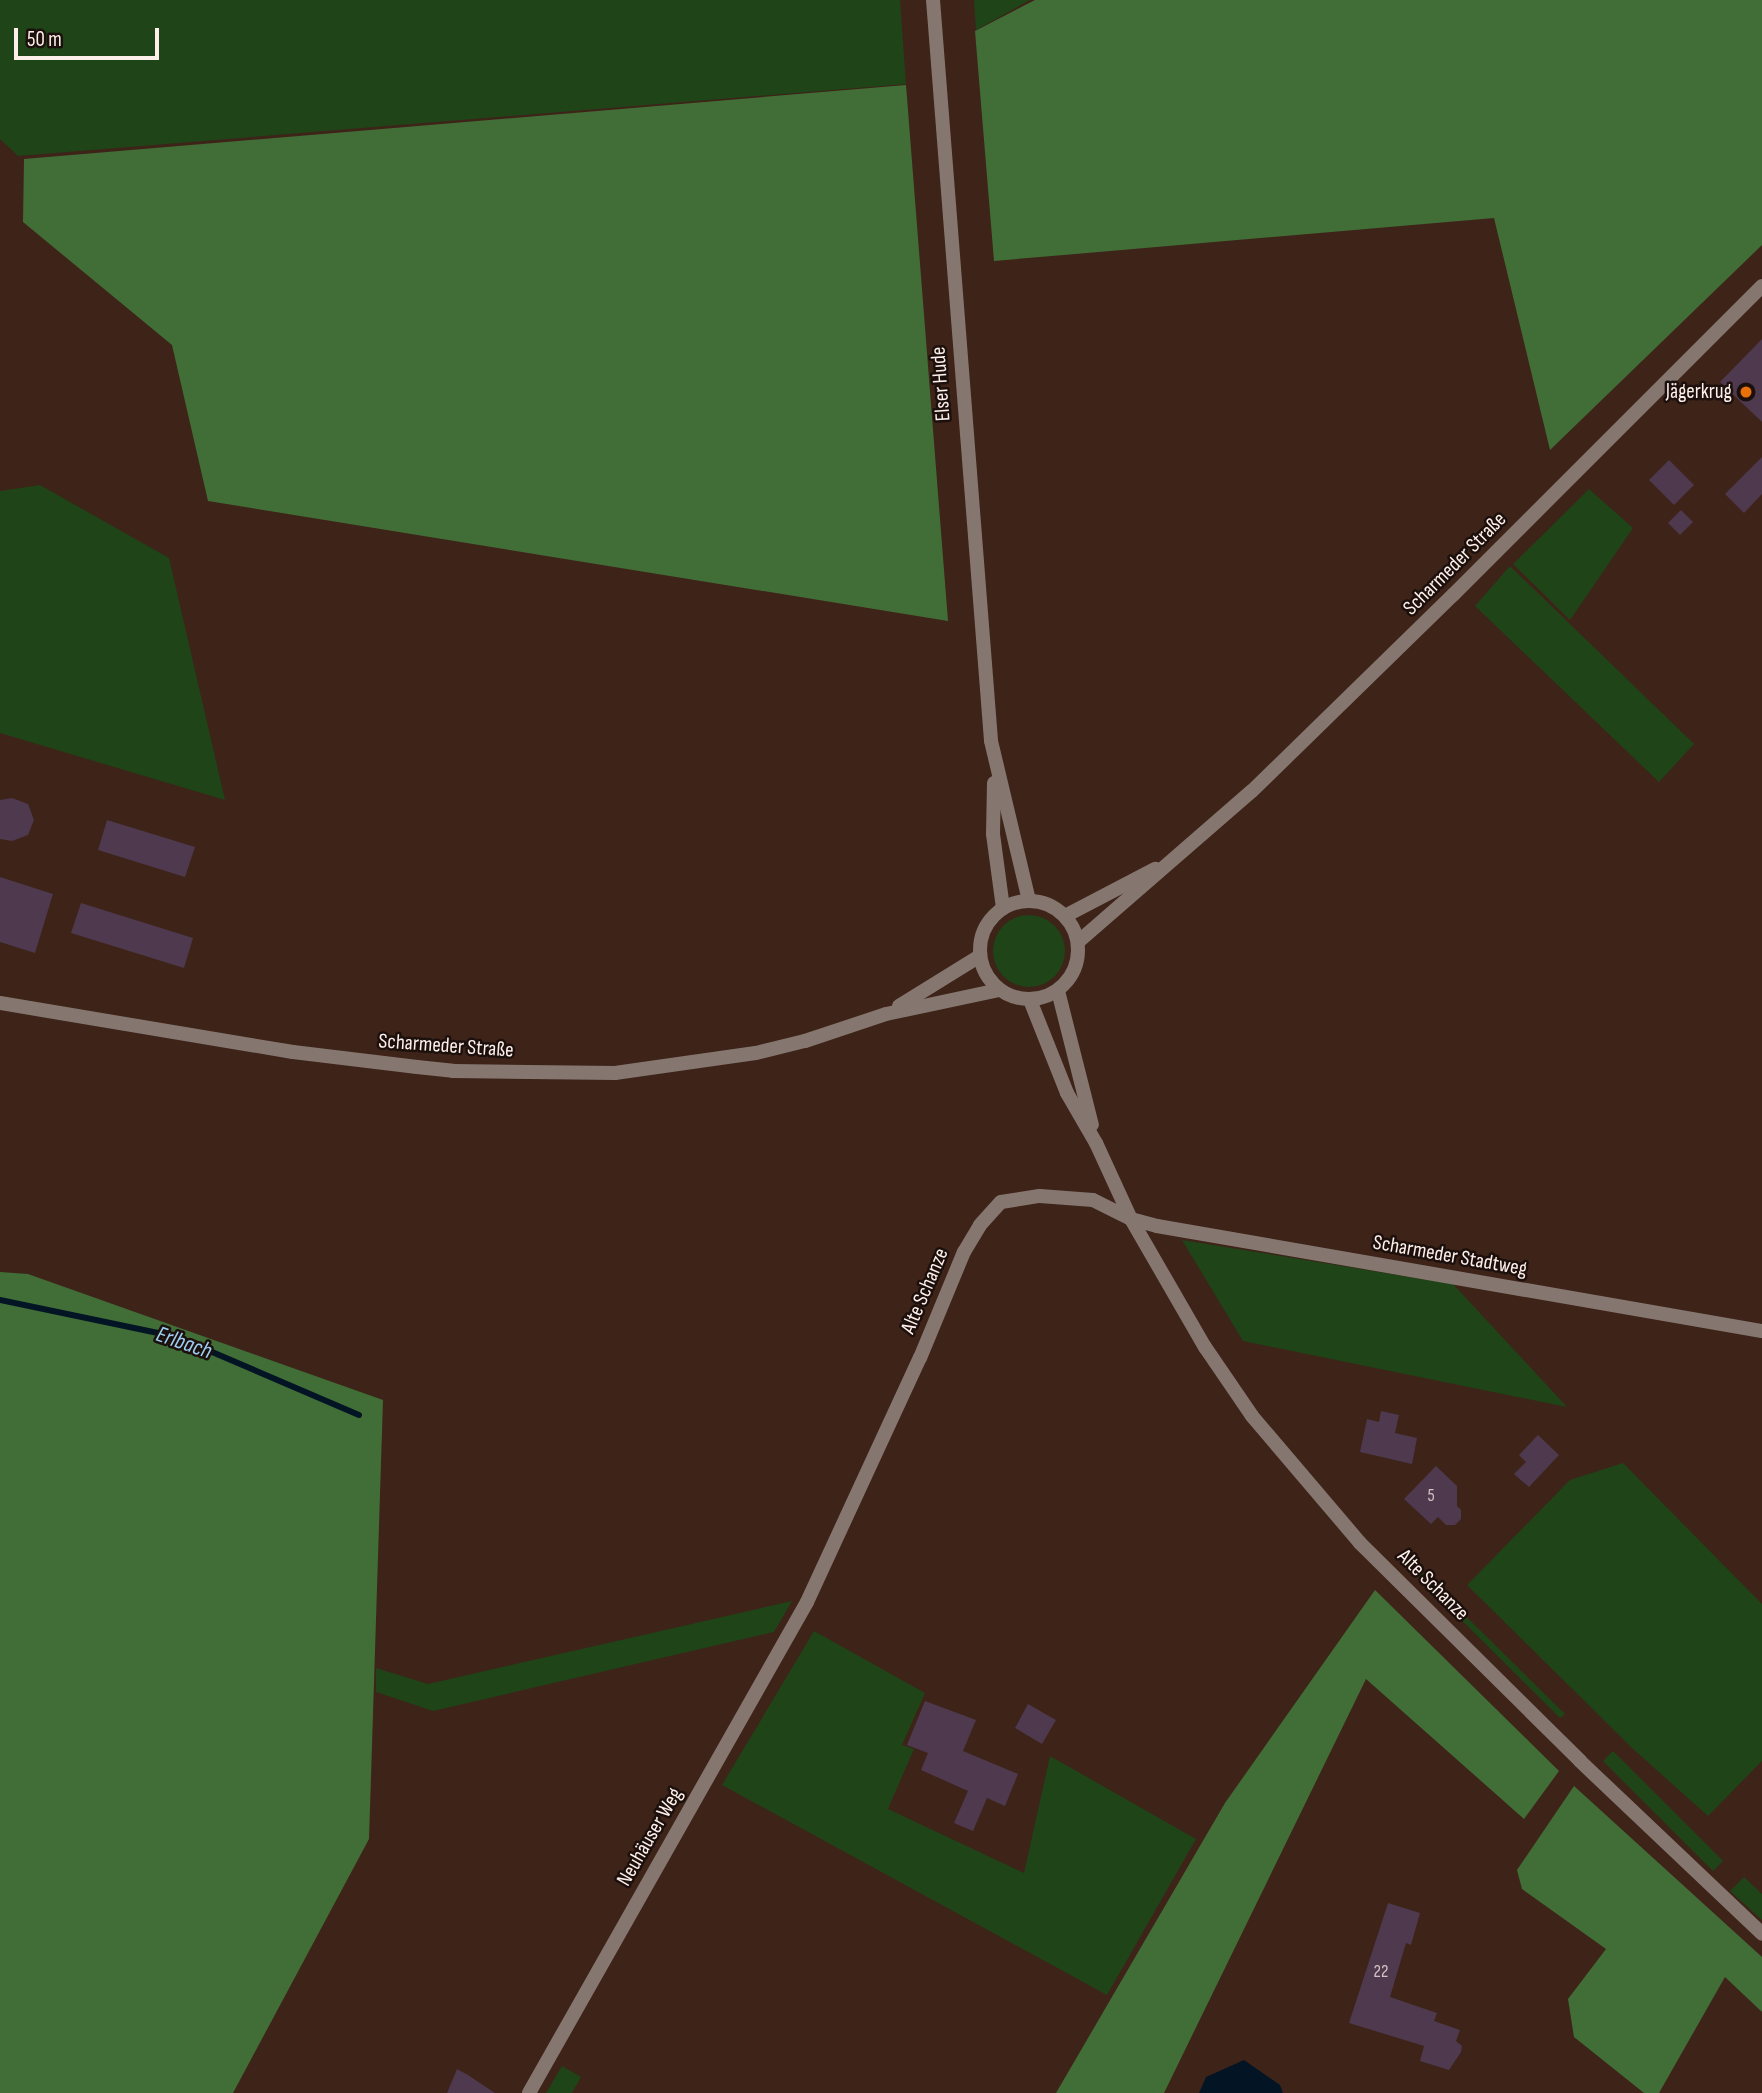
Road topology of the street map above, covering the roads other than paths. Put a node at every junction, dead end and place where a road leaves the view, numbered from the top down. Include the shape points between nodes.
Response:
1 (933, 0) edge
2 (1762, 286) edge
3 (995, 764) junction
4 (1169, 862) junction
5 (1029, 901) junction
6 (1003, 908) junction
7 (1065, 916) junction
8 (1078, 942) junction
9 (980, 956) junction
10 (999, 990) junction
11 (1058, 991) junction
12 (1030, 1000) junction
13 (0, 1003) edge
14 (886, 1014) junction
15 (1096, 1143) junction
16 (1131, 1219) junction
17 (1762, 1331) edge
18 (807, 1602) joint
19 (1762, 1934) edge
20 (529, 2093) edge

1 - 3 street, Elser Hude
2 - 4 street, Scharmeder Straße via 1348,698 1252,791
3 - 5 street, Elser Hude
3 - 6 street, Elser Hude via 993,834
4 - 7 street, Scharmeder Straße
4 - 8 street, Scharmeder Straße
5 - 6 street
5 - 7 street via 1042,902
6 - 9 street via 982,934
7 - 8 street
8 - 11 street via 1073,974
9 - 10 street via 986,975
9 - 14 street, Scharmeder Straße
10 - 12 street
10 - 14 street, Scharmeder Straße
11 - 12 street
11 - 15 street, Alte Schanze
12 - 15 street, Alte Schanze via 1067,1093
13 - 14 street, Scharmeder Straße via 293,1052 453,1071 534,1073 615,1073 711,1061 805,1041
15 - 16 street, Alte Schanze
16 - 17 street, Scharmeder Stadtweg
16 - 18 street, Alte Schanze via 1093,1200 1041,1196 1001,1202 980,1225
16 - 19 street, Alte Schanze via 1205,1347 1252,1416 1360,1543
18 - 20 street, Neuhäuser Weg

